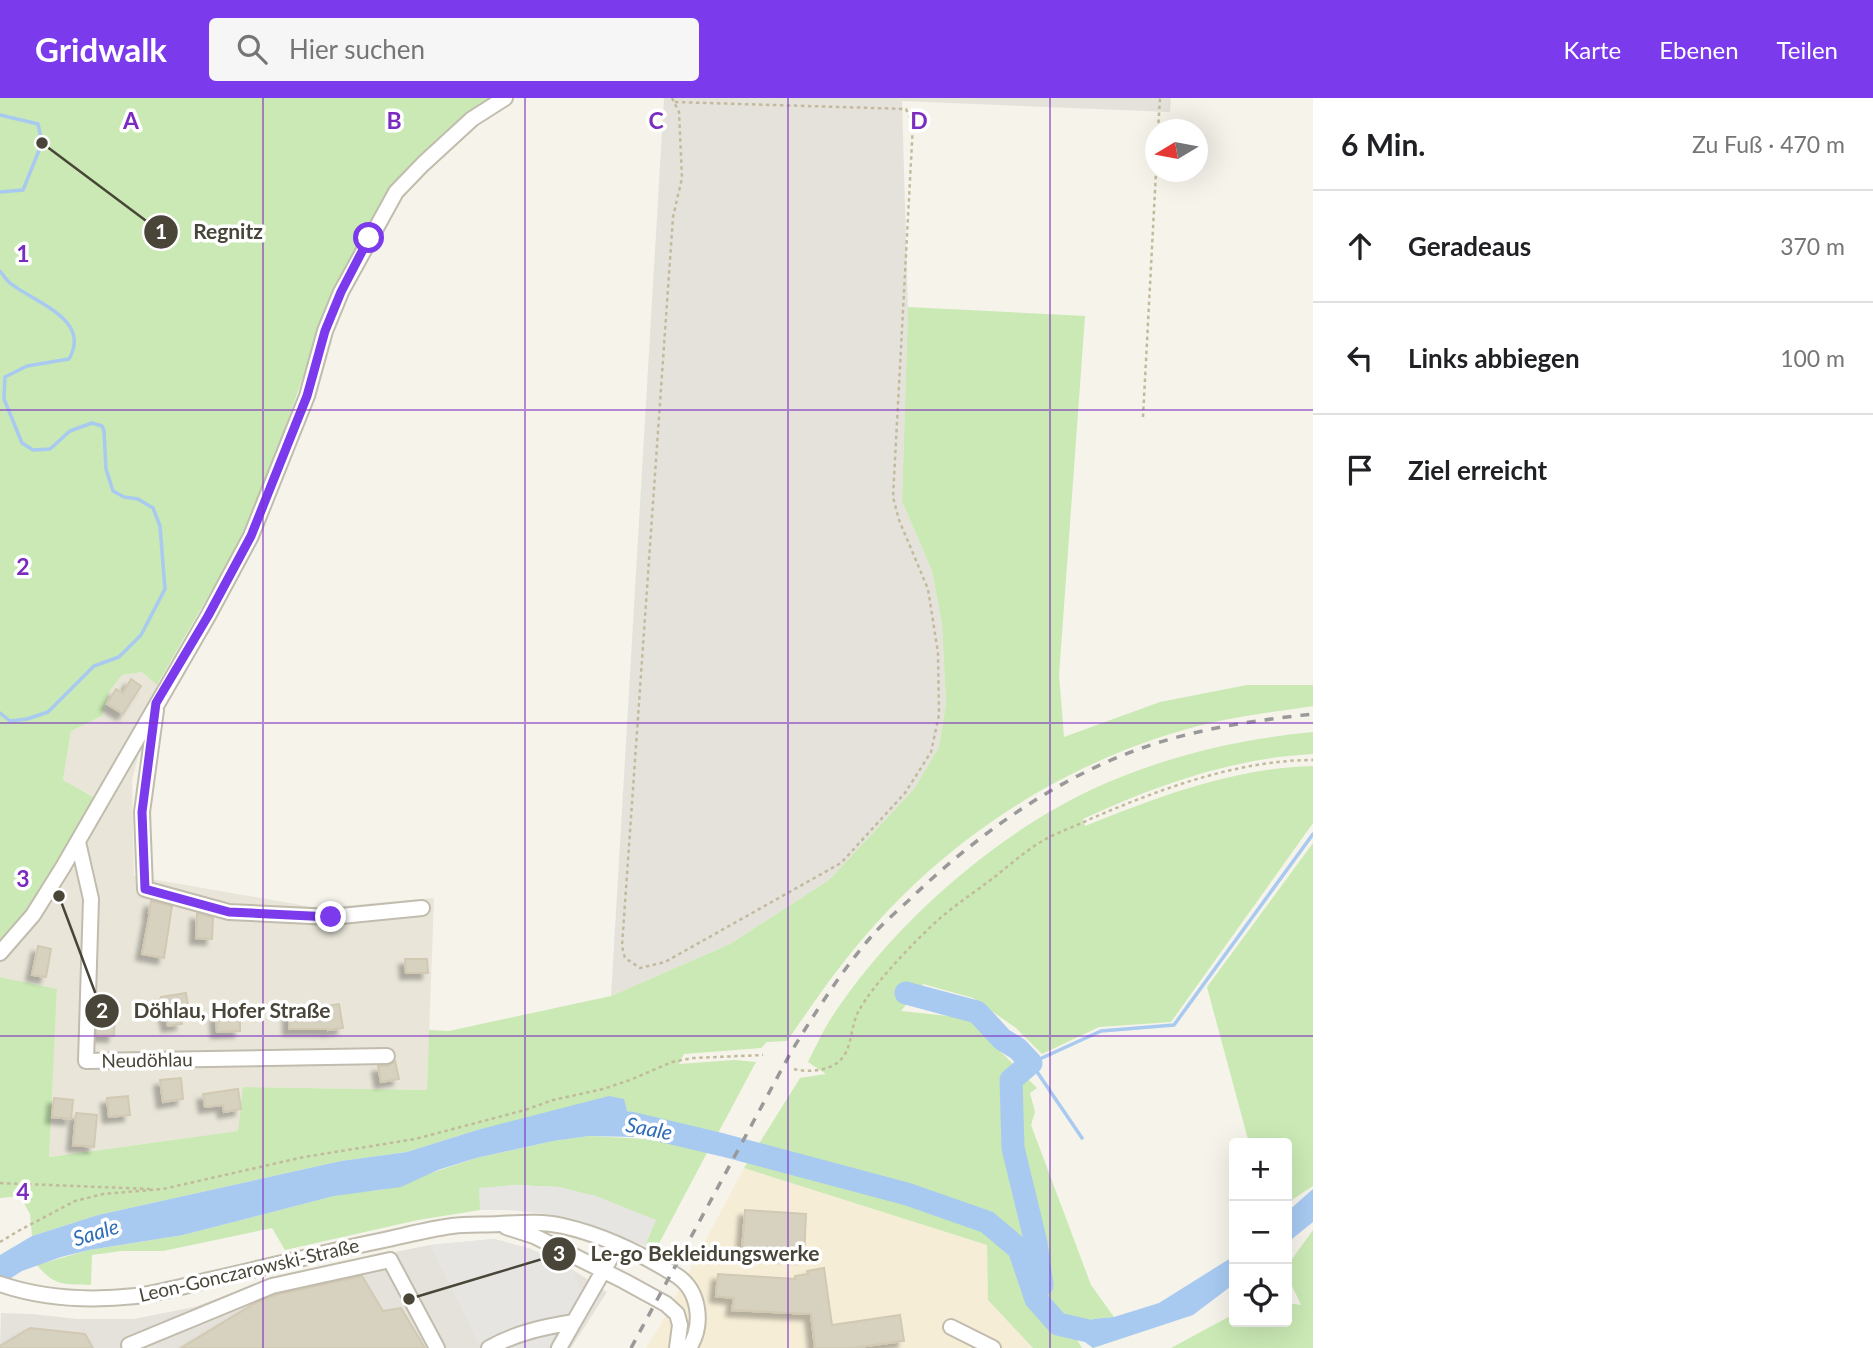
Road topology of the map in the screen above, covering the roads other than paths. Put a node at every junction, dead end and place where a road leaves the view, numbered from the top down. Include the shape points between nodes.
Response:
1 (505, 98) edge
2 (156, 703) junction
3 (78, 842) junction
4 (422, 908) dead end
5 (0, 953) edge
6 (387, 1056) dead end
7 (498, 1224) junction
8 (618, 1245) junction
9 (603, 1271) junction
10 (0, 1284) edge
11 (574, 1322) junction
12 (951, 1327) dead end
13 (129, 1345) dead end
14 (437, 1348) edge
15 (489, 1348) edge
16 (559, 1348) edge
17 (677, 1348) edge
18 (689, 1348) edge
19 (993, 1348) edge

1 - 2 street via 472,119 396,192 341,292 307,396 251,536
2 - 3 street
2 - 4 street via 142,812 145,889 229,912 331,917
3 - 5 street via 33,915
3 - 6 street, Neudöhlau via 91,899 86,1061
7 - 8 street, Leon-Gonczarowski-Straße via 562,1226
7 - 9 street, Leon-Gonczarowski-Straße
7 - 10 street, Leon-Gonczarowski-Straße via 428,1230 141,1295 90,1299 37,1295
8 - 9 street
8 - 18 street, Leon-Gonczarowski-Straße via 682,1278 691,1288 698,1315
9 - 11 street
9 - 17 street, Leon-Gonczarowski-Straße via 677,1314
11 - 15 street via 540,1327
11 - 16 street
12 - 19 street
13 - 14 street via 272,1286 390,1260

